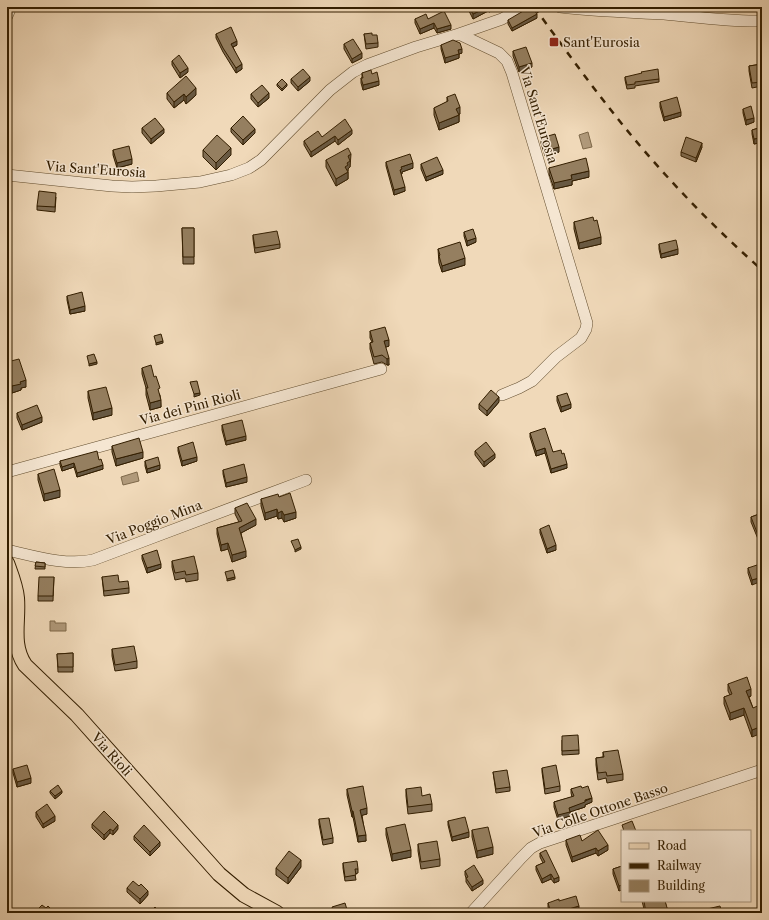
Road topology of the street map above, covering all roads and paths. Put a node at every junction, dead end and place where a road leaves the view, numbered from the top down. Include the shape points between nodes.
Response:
1 (11, 7) edge
2 (524, 7) edge
3 (560, 7) edge
4 (7, 16) edge
5 (762, 21) edge
6 (459, 34) junction
7 (7, 175) edge
8 (380, 369) dead end
9 (502, 395) dead end
10 (7, 472) edge
11 (306, 480) dead end
12 (7, 550) edge
13 (7, 562) edge
14 (762, 770) edge
15 (277, 913) edge
16 (472, 913) edge

1 - 4 street
2 - 6 street via 502,19
3 - 5 street via 728,21
6 - 7 street, Via Sant'Eurosia via 374,62 353,72 330,90 261,160 231,175 200,182 132,187
6 - 9 street, Via Sant'Eurosia via 498,52 509,66 587,323 581,338 532,381
8 - 10 street, Via dei Pini Rioli
11 - 12 street, Via Poggio Mina via 88,561 66,562
13 - 15 main road, Via Rioli via 17,598 17,645 25,665 76,715 219,874 238,891
14 - 16 street, Via Colle Ottone Basso via 531,848

